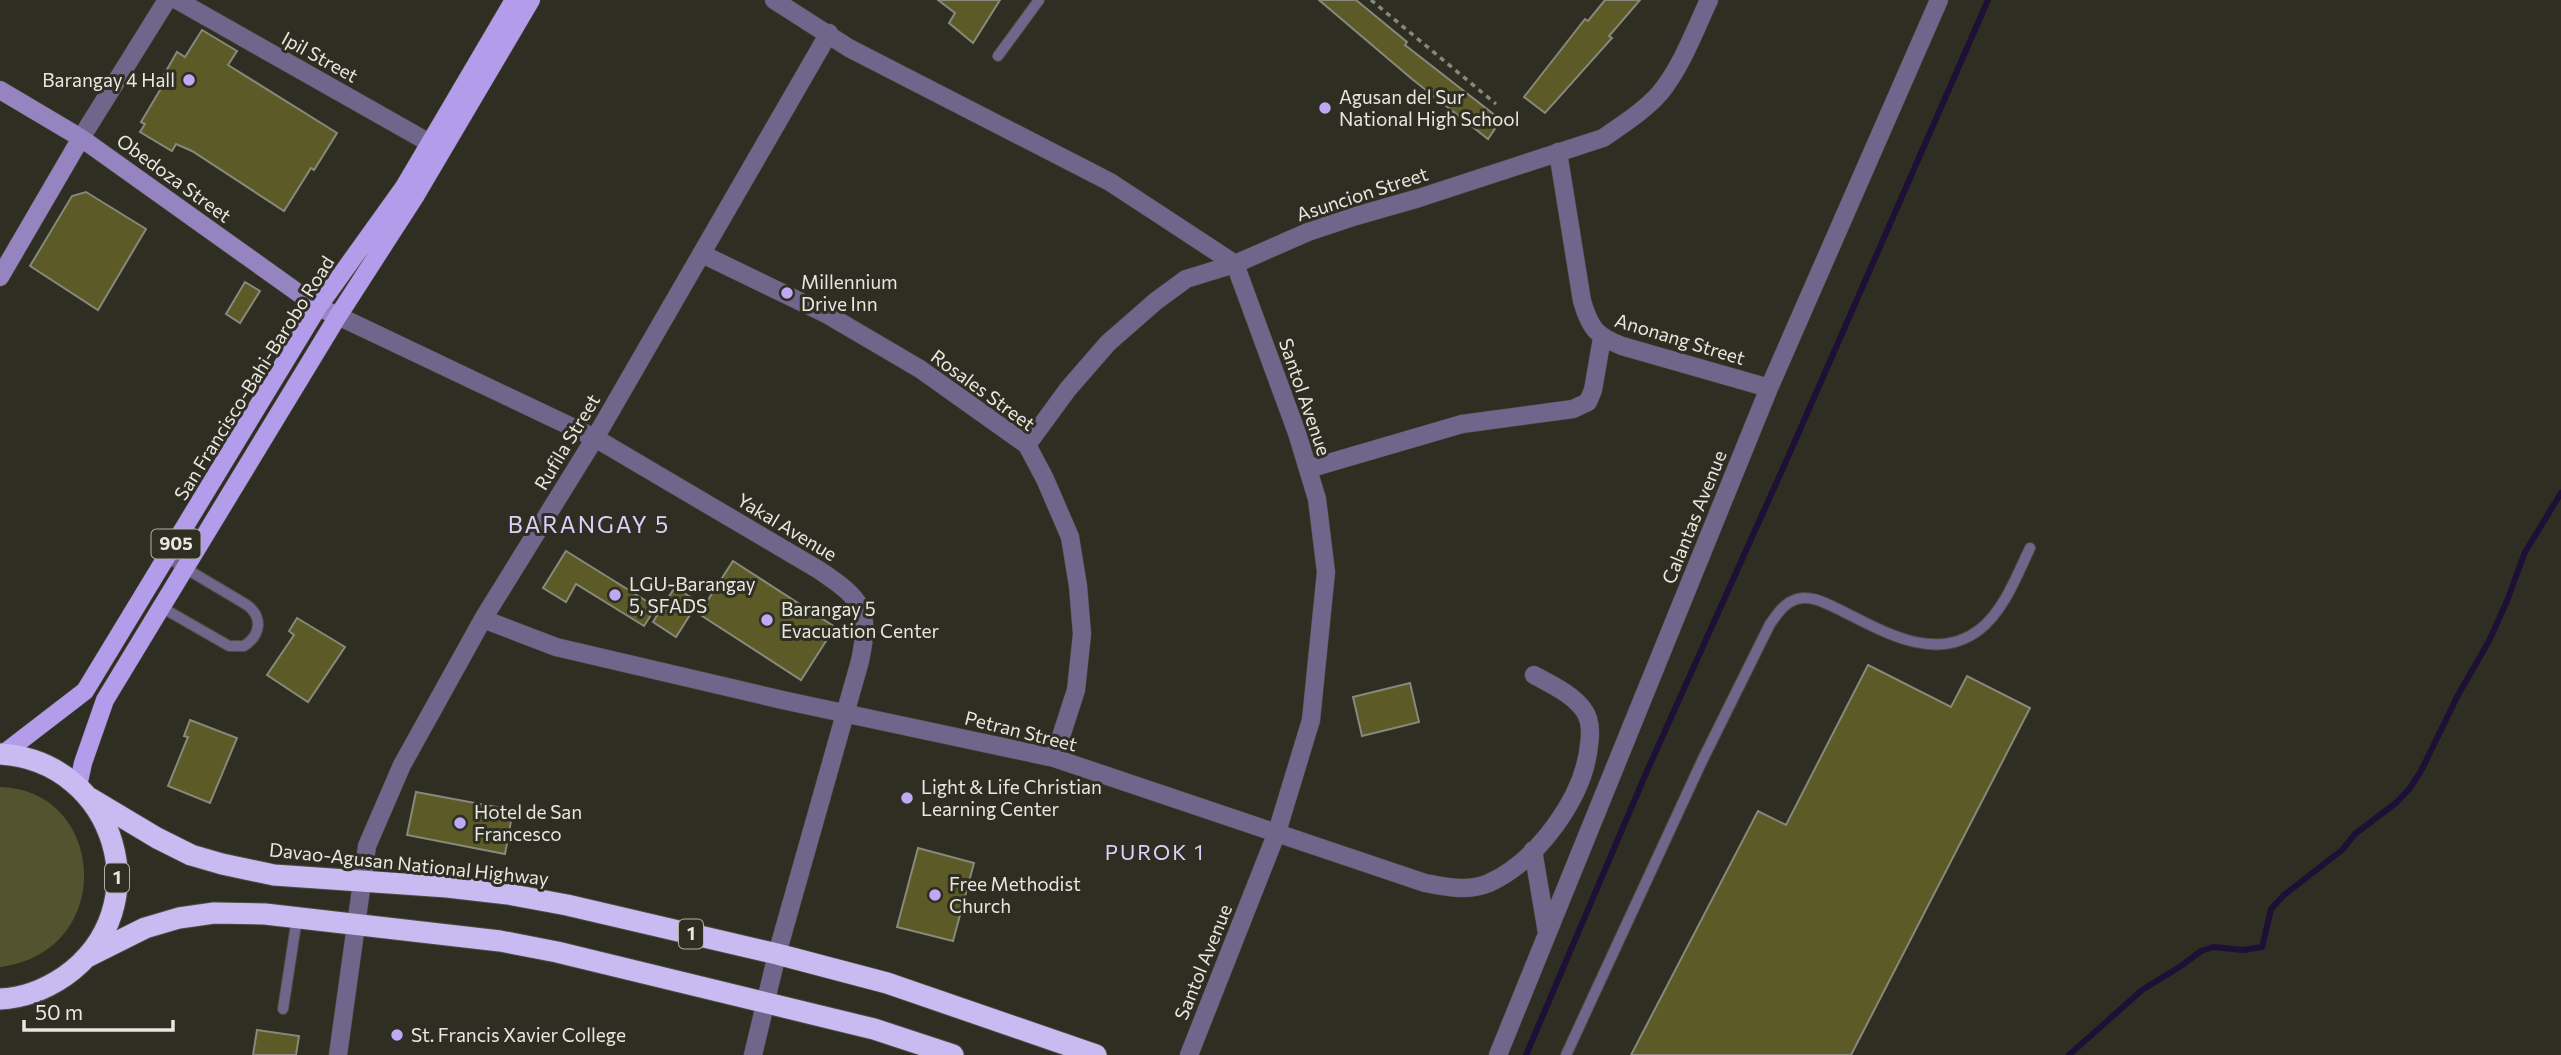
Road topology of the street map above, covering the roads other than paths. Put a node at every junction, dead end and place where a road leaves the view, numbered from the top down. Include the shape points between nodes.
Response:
1 (167, 0) edge
2 (177, 0) edge
3 (514, 0) edge
4 (531, 0) edge
5 (774, 0) edge
6 (1039, 0) edge
7 (1709, 0) edge
8 (1939, 0) edge
9 (829, 33) junction
10 (998, 56) dead end
11 (0, 90) edge
12 (81, 138) junction
13 (436, 146) junction
14 (1558, 152) junction
15 (702, 254) junction
16 (1235, 264) junction
17 (0, 277) edge
18 (318, 307) junction
19 (338, 316) junction
20 (1602, 338) junction
21 (1769, 388) junction
22 (595, 438) junction
23 (1027, 446) junction
24 (1308, 469) junction
25 (2030, 548) dead end
26 (168, 558) junction
27 (184, 568) junction
28 (161, 607) junction
29 (483, 620) junction
30 (1534, 675) dead end
31 (844, 712) junction
32 (1, 754) edge
33 (1054, 758) junction
34 (84, 792) junction
35 (1277, 832) junction
36 (1533, 850) junction
37 (364, 881) junction
38 (297, 918) junction
39 (357, 924) junction
40 (1547, 934) junction
41 (777, 954) junction
42 (87, 957) junction
43 (0, 999) edge
44 (765, 1003) junction
45 (283, 1009) dead end
46 (338, 1055) edge
47 (753, 1055) edge
48 (953, 1055) edge
49 (1096, 1055) edge
50 (1189, 1055) edge
51 (1498, 1055) edge
52 (1566, 1055) edge

1 - 12 street
2 - 13 street, Ipil Street
3 - 13 main road, San Francisco-Bahi-Barobo Road / 905
4 - 13 main road, San Francisco-Bahi-Barobo Road / 905
5 - 9 street
6 - 10 lane
7 - 14 street, Asuncion Street via 1678,68 1658,94 1603,138
8 - 21 street, Calantas Avenue
9 - 15 street, Rufila Street
9 - 16 street via 849,48 1110,182
11 - 12 main road, Obedoza Street
12 - 17 main road
12 - 18 main road, Obedoza Street
13 - 18 main road, San Francisco-Bahi-Barobo Road / 905
13 - 19 main road, San Francisco-Bahi-Barobo Road / 905
14 - 16 street, Asuncion Street via 1308,232
14 - 20 street, Anonang Street via 1582,301 1589,323
15 - 22 street, Rufila Street
15 - 23 street, Rosales Street via 828,315 920,369
16 - 23 street, Asuncion Street via 1186,279 1108,343
16 - 24 street, Santol Avenue
18 - 19 main road, Yakal Avenue
18 - 26 main road, San Francisco-Bahi-Barobo Road / 905
19 - 22 street, Yakal Avenue
19 - 27 main road, San Francisco-Bahi-Barobo Road / 905
20 - 21 street, Anonang Street
20 - 24 street via 1593,390 1588,402 1573,409 1462,424
21 - 40 street, Calantas Avenue
22 - 29 street, Rufila Street
22 - 31 street, Yakal Avenue via 847,589 863,610 865,635
23 - 33 street, Rosales Street via 1070,537 1078,586 1082,634 1076,690
24 - 35 street, Santol Avenue via 1317,499 1326,572 1311,720
25 - 52 lane via 1997,611 1979,630 1951,645 1901,639 1816,599 1799,598 1783,606 1702,761
26 - 27 lane
26 - 32 main road, San Francisco-Bahi-Barobo Road / 905 via 85,691
27 - 28 main road, San Francisco-Bahi-Barobo Road / 905
27 - 28 lane via 253,609 259,622 256,636 244,646 229,646
28 - 34 main road, San Francisco-Bahi-Barobo Road / 905 via 105,700 83,763
29 - 31 street, Petran Street via 556,647
29 - 37 street, Rufila Street via 392,786 368,846
30 - 36 street, Petran Street via 1583,708 1591,732 1573,798
31 - 33 street, Petran Street
31 - 41 street, Yakal Avenue
32 - 34 highway, 1 via 35,760 65,775
33 - 35 street, Petran Street
34 - 37 highway, Davao-Agusan National Highway / 1 via 191,855 274,875
34 - 42 highway, 1 via 111,836 117,878 109,920
35 - 36 street, Petran Street via 1425,883 1459,889 1486,884 1509,872
35 - 50 street, Santol Avenue
36 - 40 street
37 - 39 street, Rufila Street
37 - 41 highway, Davao-Agusan National Highway / 1 via 508,894
38 - 39 highway, 1
38 - 42 highway, 1 via 214,913 179,918 145,928
38 - 45 lane
39 - 44 highway, 1 via 557,952
39 - 46 street, Rufila Street
40 - 51 street, Calantas Avenue
41 - 44 street, Yakal Avenue
41 - 49 highway, Davao-Agusan National Highway / 1 via 887,983
42 - 43 highway, 1 via 41,989
44 - 47 street, Yakal Avenue
44 - 48 highway, 1 via 874,1029

